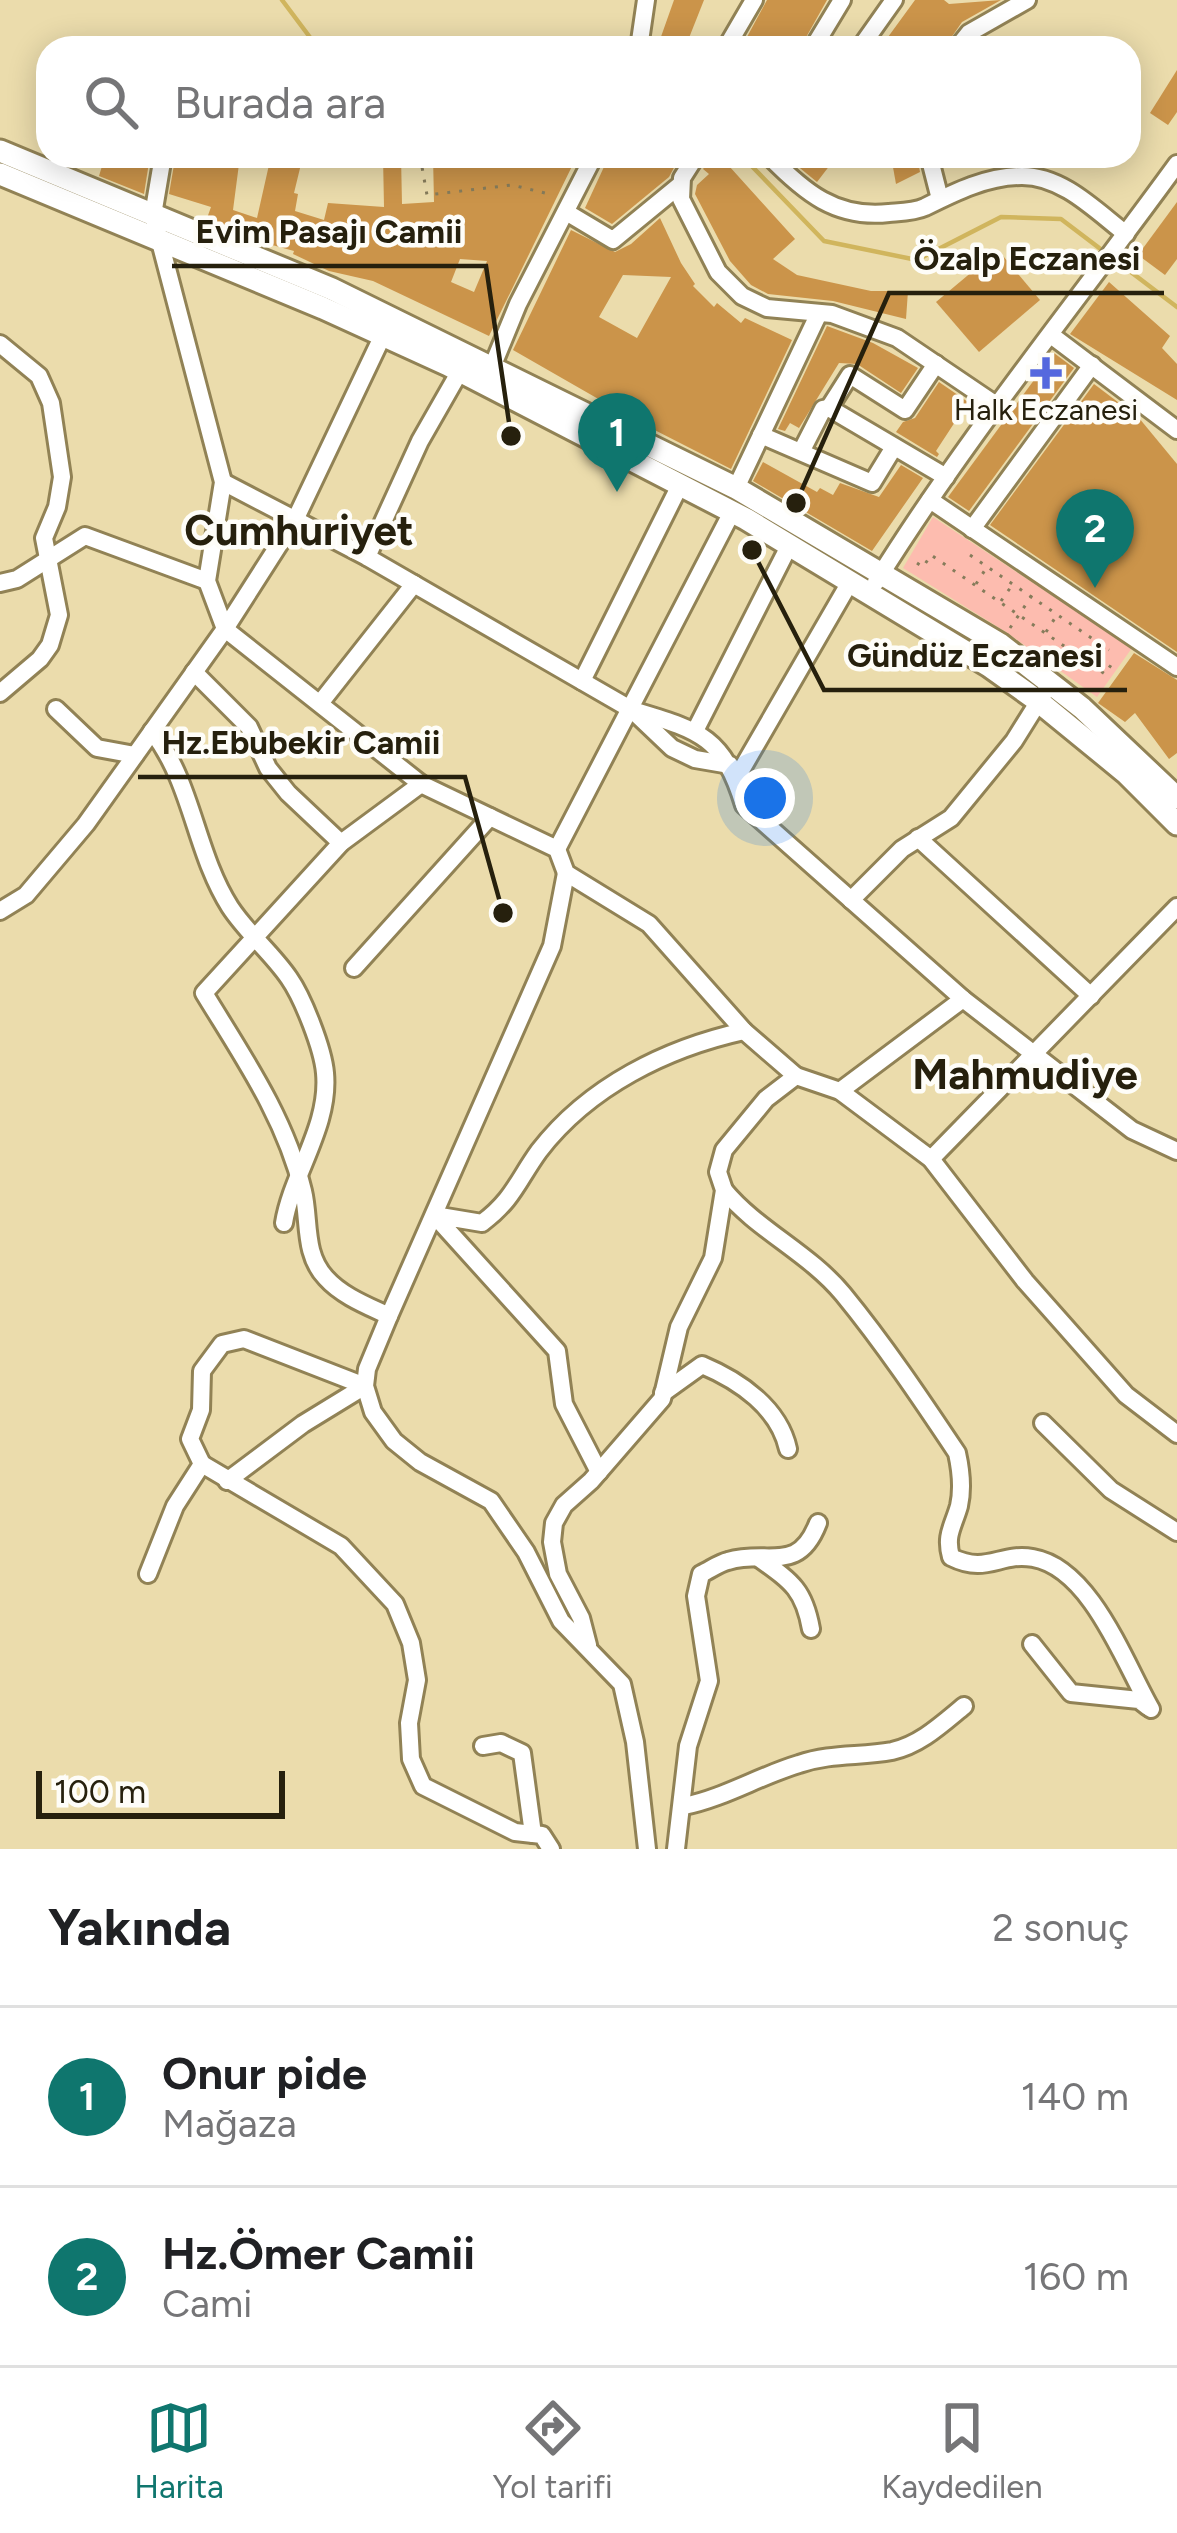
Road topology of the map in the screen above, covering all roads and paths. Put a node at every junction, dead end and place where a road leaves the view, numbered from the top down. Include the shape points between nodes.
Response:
1 (646, 0) edge
2 (754, 0) edge
3 (842, 0) edge
4 (895, 0) edge
5 (1027, 0) edge
6 (641, 36) edge
7 (733, 36) edge
8 (821, 36) edge
9 (869, 36) edge
10 (966, 36) edge
11 (0, 151) edge
12 (1177, 164) edge
13 (36, 166) edge
14 (41, 168) edge
15 (161, 168) edge
16 (422, 168) edge
17 (588, 168) edge
18 (689, 168) edge
19 (785, 168) edge
20 (932, 168) edge
21 (0, 174) edge
22 (680, 185) junction
23 (940, 199) junction
24 (569, 206) junction
25 (153, 214) junction
26 (1124, 237) junction
27 (160, 243) junction
28 (819, 313) junction
29 (383, 335) junction
30 (1051, 335) junction
31 (0, 344) edge
32 (936, 364) junction
33 (1092, 365) junction
34 (460, 371) junction
35 (489, 375) junction
36 (996, 405) junction
37 (829, 408) junction
38 (1177, 430) edge
39 (761, 435) junction
40 (893, 447) junction
41 (802, 450) junction
42 (946, 477) junction
43 (223, 482) junction
44 (680, 485) junction
45 (736, 488) junction
46 (930, 500) junction
47 (732, 512) junction
48 (296, 518) junction
49 (972, 529) junction
50 (790, 544) junction
51 (970, 555) dead end
52 (49, 557) junction
53 (367, 557) junction
54 (917, 563) dead end
55 (988, 567) junction
56 (882, 572) junction
57 (1043, 578) junction
58 (207, 581) junction
59 (0, 583) edge
60 (414, 584) junction
61 (1013, 584) junction
62 (975, 585) junction
63 (860, 587) junction
64 (1031, 596) junction
65 (1000, 602) junction
66 (1018, 615) junction
67 (1058, 615) junction
68 (225, 628) junction
69 (1045, 633) junction
70 (1000, 644) junction
71 (1109, 650) dead end
72 (1113, 662) dead end
73 (1177, 667) edge
74 (194, 671) junction
75 (583, 681) junction
76 (1045, 691) junction
77 (0, 693) edge
78 (321, 703) junction
79 (56, 709) dead end
80 (632, 710) junction
81 (696, 729) junction
82 (152, 731) junction
83 (135, 755) junction
84 (734, 772) junction
85 (421, 784) junction
86 (1173, 787) edge
87 (490, 817) junction
88 (1177, 824) edge
89 (919, 838) junction
90 (341, 843) junction
91 (557, 849) junction
92 (566, 873) junction
93 (851, 900) junction
94 (1177, 908) edge
95 (0, 911) edge
96 (255, 938) junction
97 (354, 968) dead end
98 (1090, 995) junction
99 (963, 999) junction
100 (745, 1031) junction
101 (1033, 1054) junction
102 (796, 1076) junction
103 (840, 1090) junction
104 (1177, 1151) edge
105 (931, 1159) junction
106 (298, 1178) junction
107 (724, 1190) junction
108 (434, 1215) junction
109 (284, 1223) dead end
110 (389, 1316) junction
111 (364, 1386) junction
112 (663, 1393) junction
113 (1043, 1423) dead end
114 (1177, 1434) edge
115 (788, 1449) dead end
116 (202, 1464) junction
117 (599, 1472) junction
118 (227, 1481) junction
119 (818, 1523) dead end
120 (1177, 1532) edge
121 (760, 1559) junction
122 (148, 1574) dead end
123 (812, 1629) dead end
124 (1032, 1644) dead end
125 (590, 1651) junction
126 (964, 1706) dead end
127 (483, 1746) dead end
128 (683, 1806) junction
129 (532, 1834) junction
130 (551, 1849) edge
131 (647, 1849) edge
132 (676, 1849) edge

1 - 6 street
2 - 7 street
3 - 8 street
4 - 9 street
5 - 10 street
11 - 13 main road
12 - 26 street
14 - 25 main road
15 - 25 street
16 - 24 path via 427,195 512,185
17 - 24 street
18 - 22 street
19 - 23 street via 811,197 843,211 920,210
20 - 23 street
21 - 27 main road
22 - 24 street via 613,240
22 - 28 street via 690,224 742,296 767,308
23 - 26 street via 1024,176 1065,187
24 - 35 street
25 - 27 street
25 - 35 main road via 332,289
26 - 30 street
27 - 29 main road
27 - 43 street
28 - 32 street via 897,338
28 - 39 street
29 - 34 main road
29 - 48 street
30 - 33 street
30 - 36 street
31 - 52 street via 39,376 51,403 62,477 44,538
32 - 36 street
32 - 37 street via 905,410 850,375
33 - 38 street
33 - 49 street
34 - 35 main road
34 - 53 street
35 - 44 main road
35 - 45 main road
36 - 42 street
37 - 40 street
37 - 41 street
39 - 41 street
39 - 45 street
40 - 41 street via 872,483
40 - 42 street
42 - 46 street
43 - 48 street
43 - 58 street
44 - 47 main road
44 - 75 street
45 - 56 main road
46 - 49 street
46 - 56 street
47 - 50 main road
47 - 80 street
48 - 53 street
48 - 68 street
49 - 57 street
50 - 63 main road
50 - 81 street
51 - 55 path
52 - 58 street via 85,536
52 - 59 street
52 - 77 street via 58,615 50,645
53 - 60 street
54 - 62 path via 923,567 931,555
55 - 61 path
55 - 62 path
56 - 63 street
56 - 70 main road
57 - 64 path
57 - 73 street
58 - 68 street
60 - 75 street
60 - 78 street
61 - 64 path
61 - 65 path
62 - 65 path
63 - 76 main road
63 - 84 street
64 - 66 path
64 - 67 path
65 - 66 path
66 - 69 path
66 - 70 path
67 - 69 path
67 - 71 path
68 - 74 street
68 - 78 street
69 - 72 path via 1105,674
70 - 76 main road
74 - 82 street
74 - 90 street via 249,727 288,794
75 - 80 street
76 - 86 main road
76 - 88 main road
76 - 89 street via 951,818
78 - 85 street
79 - 83 street via 97,748
80 - 81 street
80 - 84 street via 672,748
80 - 91 street
81 - 84 street
82 - 83 street
82 - 96 street via 182,780 216,880
83 - 95 street via 26,895
84 - 93 street via 744,805
85 - 87 street
85 - 90 street
87 - 91 street
87 - 97 street
89 - 93 street
89 - 98 street
90 - 96 street
91 - 92 street
92 - 100 street via 649,924
92 - 108 street via 553,946
93 - 99 street
94 - 98 street
96 - 106 street via 291,981 326,1074
96 - 106 street via 204,994 272,1102
98 - 101 street
99 - 101 street
99 - 103 street
100 - 102 street
100 - 108 street via 655,1058 606,1090 540,1150 507,1204 482,1223
101 - 104 street via 1132,1130
101 - 105 street
102 - 103 street
102 - 107 street via 724,1150
103 - 105 street
105 - 114 street via 1126,1395
106 - 109 street
106 - 110 street via 311,1255 325,1277
107 - 112 street via 713,1258 679,1327
107 - 124 street via 842,1292 957,1454 959,1504 946,1538 951,1557 970,1567 1029,1557 1062,1570 1108,1622 1150,1709 1138,1700 1071,1694
108 - 110 street
108 - 117 street via 557,1351 564,1404
110 - 111 street
111 - 116 street via 244,1339 223,1344 202,1371 190,1439
111 - 118 street
111 - 125 street via 394,1441 491,1501 561,1621
112 - 115 street via 702,1365 716,1371 774,1414
112 - 117 street
113 - 120 street via 1111,1490
116 - 118 street
116 - 122 street
117 - 125 street via 565,1505 552,1542
118 - 129 street via 341,1546 395,1604 417,1680 411,1759 423,1786
119 - 121 street via 794,1556
121 - 123 street via 795,1584
121 - 128 street via 729,1560 701,1574 695,1596 710,1681 688,1746
125 - 131 street via 622,1684
126 - 128 street via 912,1744 830,1755
127 - 129 street via 501,1743 522,1753
128 - 132 street
129 - 130 street

